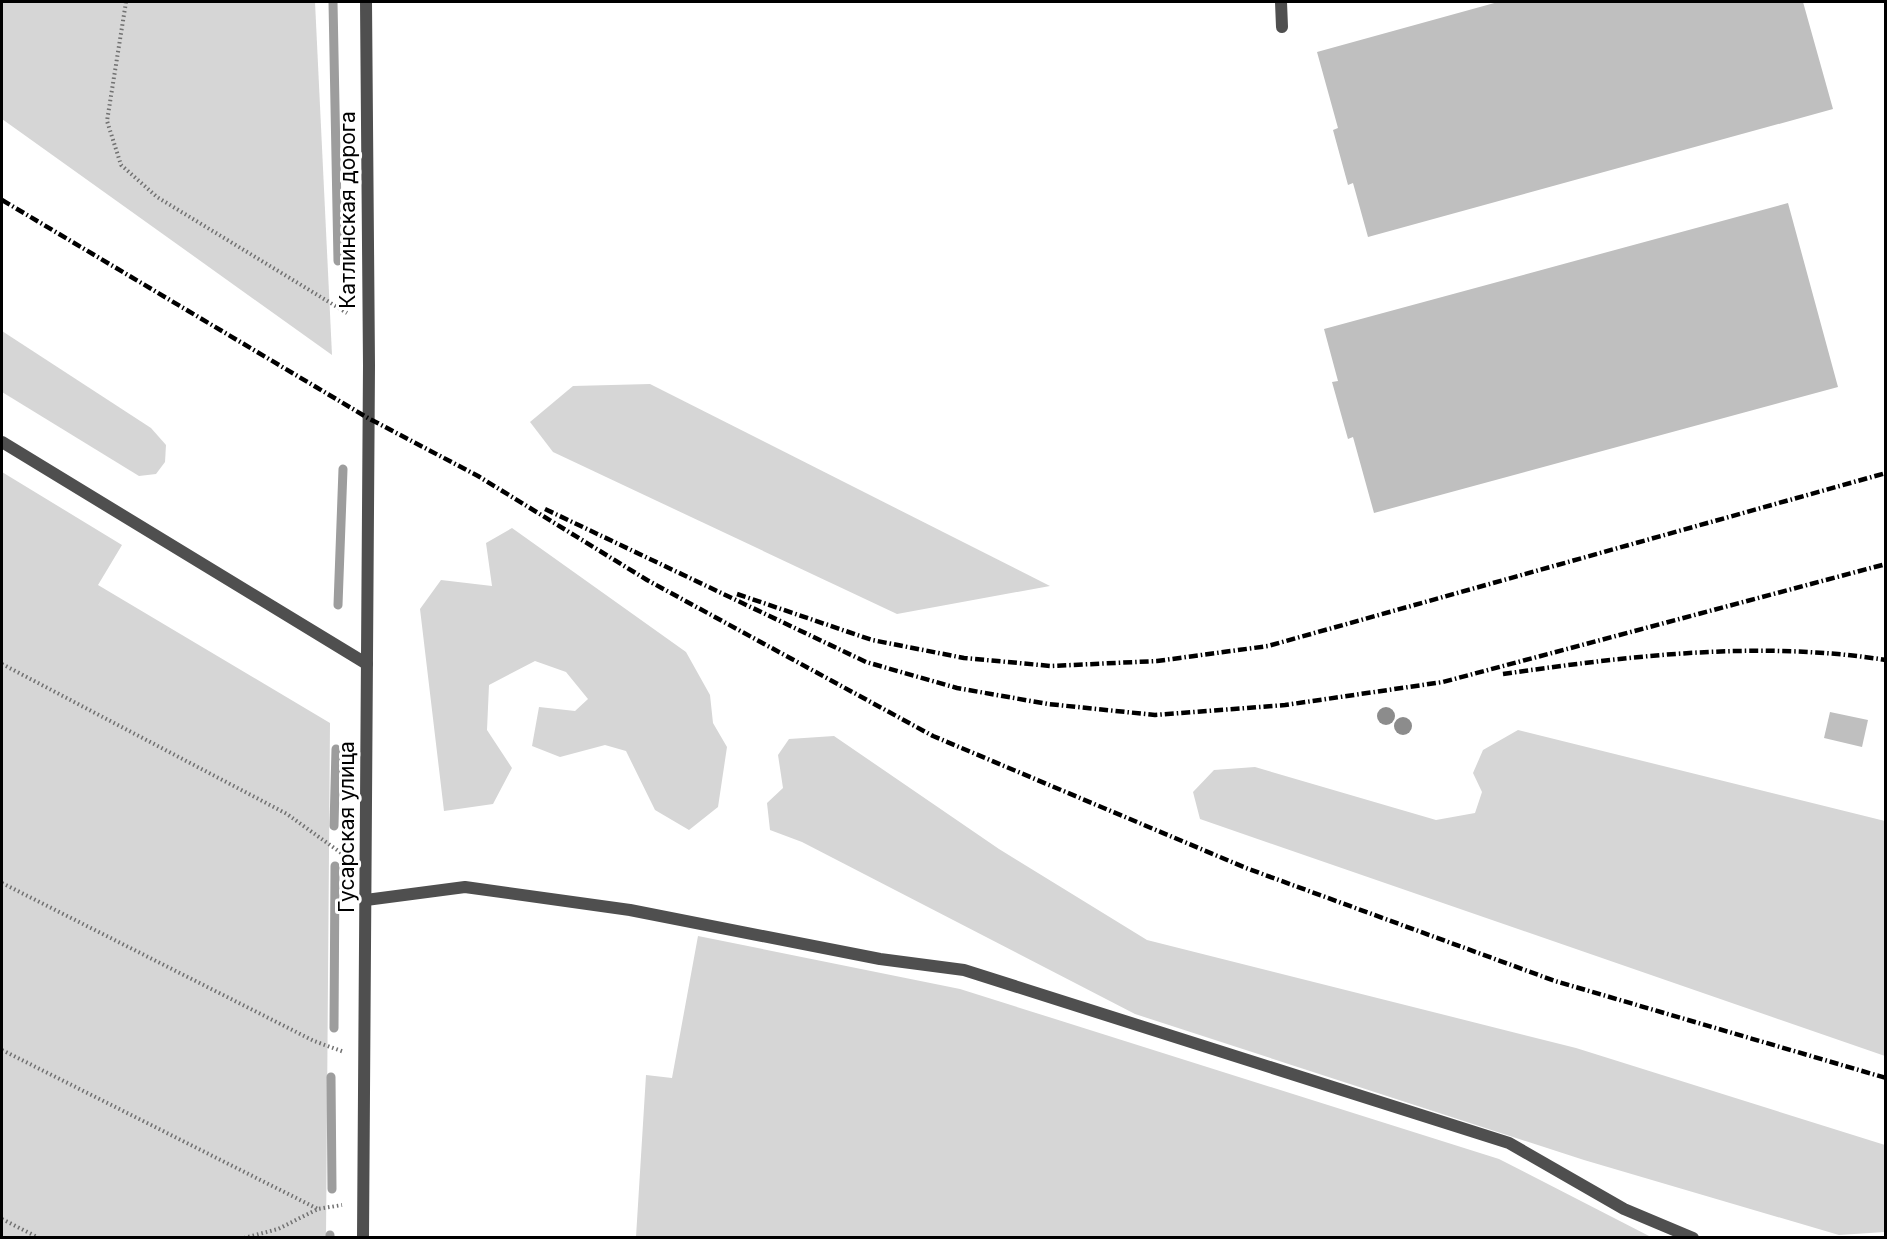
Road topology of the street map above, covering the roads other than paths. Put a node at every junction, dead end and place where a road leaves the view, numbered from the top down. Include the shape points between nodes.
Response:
1 (366, 2) edge
2 (1281, 2) edge
3 (1282, 27) dead end
4 (368, 418) joint
5 (2, 442) edge
6 (368, 664) junction
7 (366, 900) junction
8 (363, 1238) edge
9 (1693, 1238) edge

1 - 4 street, Катлинская дорога
2 - 3 street
4 - 6 street, Гусарская улица
5 - 6 street
6 - 7 street, Гусарская улица
7 - 8 street, Гусарская улица
7 - 9 street via 465,887 630,910 880,959 964,970 1509,1143 1624,1209

